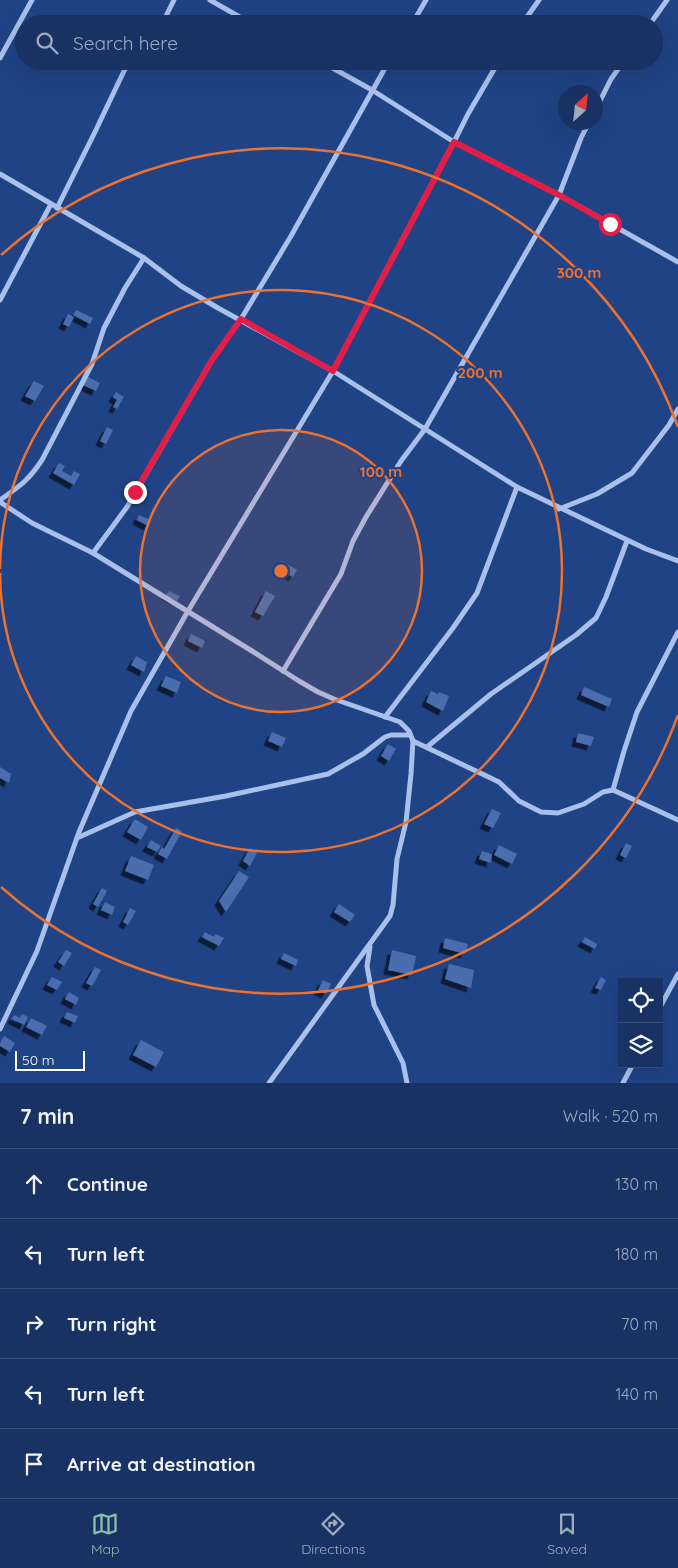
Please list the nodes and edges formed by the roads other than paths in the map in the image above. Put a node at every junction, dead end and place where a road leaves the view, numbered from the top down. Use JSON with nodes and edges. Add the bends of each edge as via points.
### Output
{"nodes":[{"id":1,"x":32,"y":0,"type":"edge"},
{"id":2,"x":174,"y":0,"type":"edge"},
{"id":3,"x":210,"y":0,"type":"edge"},
{"id":4,"x":426,"y":0,"type":"edge"},
{"id":5,"x":539,"y":0,"type":"edge"},
{"id":6,"x":667,"y":0,"type":"edge"},
{"id":7,"x":24,"y":15,"type":"edge"},
{"id":8,"x":166,"y":15,"type":"edge"},
{"id":9,"x":236,"y":15,"type":"edge"},
{"id":10,"x":417,"y":15,"type":"edge"},
{"id":11,"x":528,"y":15,"type":"edge"},
{"id":12,"x":656,"y":15,"type":"edge"},
{"id":13,"x":15,"y":31,"type":"edge"},
{"id":14,"x":0,"y":58,"type":"edge"},
{"id":15,"x":125,"y":70,"type":"edge"},
{"id":16,"x":336,"y":70,"type":"edge"},
{"id":17,"x":384,"y":70,"type":"edge"},
{"id":18,"x":494,"y":70,"type":"edge"},
{"id":19,"x":618,"y":70,"type":"edge"},
{"id":20,"x":372,"y":90,"type":"junction"},
{"id":21,"x":603,"y":95,"type":"edge"},
{"id":22,"x":585,"y":130,"type":"edge"},
{"id":23,"x":454,"y":142,"type":"junction"},
{"id":24,"x":0,"y":174,"type":"edge"},
{"id":25,"x":559,"y":195,"type":"junction"},
{"id":26,"x":51,"y":204,"type":"junction"},
{"id":27,"x":57,"y":208,"type":"junction"},
{"id":28,"x":144,"y":258,"type":"junction"},
{"id":29,"x":678,"y":262,"type":"edge"},
{"id":30,"x":0,"y":300,"type":"edge"},
{"id":31,"x":241,"y":319,"type":"junction"},
{"id":32,"x":333,"y":371,"type":"junction"},
{"id":33,"x":678,"y":409,"type":"edge"},
{"id":34,"x":425,"y":429,"type":"junction"},
{"id":35,"x":517,"y":487,"type":"junction"},
{"id":36,"x":0,"y":501,"type":"edge"},
{"id":37,"x":559,"y":508,"type":"junction"},
{"id":38,"x":627,"y":541,"type":"junction"},
{"id":39,"x":93,"y":553,"type":"junction"},
{"id":40,"x":678,"y":561,"type":"edge"},
{"id":41,"x":188,"y":611,"type":"junction"},
{"id":42,"x":678,"y":632,"type":"edge"},
{"id":43,"x":283,"y":671,"type":"junction"},
{"id":44,"x":385,"y":717,"type":"junction"},
{"id":45,"x":410,"y":735,"type":"junction"},
{"id":46,"x":413,"y":741,"type":"junction"},
{"id":47,"x":427,"y":747,"type":"junction"},
{"id":48,"x":613,"y":790,"type":"junction"},
{"id":49,"x":678,"y":820,"type":"edge"},
{"id":50,"x":77,"y":838,"type":"junction"},
{"id":51,"x":375,"y":936,"type":"junction"},
{"id":52,"x":678,"y":974,"type":"edge"},
{"id":53,"x":663,"y":1002,"type":"edge"},
{"id":54,"x":0,"y":1029,"type":"edge"},
{"id":55,"x":631,"y":1068,"type":"edge"},
{"id":56,"x":269,"y":1083,"type":"edge"},
{"id":57,"x":407,"y":1083,"type":"edge"},
{"id":58,"x":624,"y":1083,"type":"edge"}],
"edges":[{"from":1,"to":7,"type":"street"},
{"from":2,"to":8,"type":"street"},
{"from":3,"to":9,"type":"street"},
{"from":4,"to":10,"type":"street"},
{"from":5,"to":11,"type":"street"},
{"from":6,"to":12,"type":"street"},
{"from":13,"to":14,"type":"street"},
{"from":15,"to":27,"type":"street"},
{"from":16,"to":20,"type":"street"},
{"from":17,"to":20,"type":"street"},
{"from":18,"to":23,"type":"street"},
{"from":19,"to":21,"type":"street"},
{"from":20,"to":23,"type":"street"},
{"from":20,"to":31,"type":"street"},
{"from":22,"to":25,"type":"street"},
{"from":23,"to":25,"type":"street"},
{"from":23,"to":32,"type":"street"},
{"from":24,"to":26,"type":"street"},
{"from":25,"to":29,"type":"street"},
{"from":25,"to":34,"type":"street"},
{"from":26,"to":27,"type":"street"},
{"from":26,"to":30,"type":"street"},
{"from":27,"to":28,"type":"street"},
{"from":28,"to":31,"type":"street","via":[[180,286]]},
{"from":28,"to":36,"type":"street","via":[[125,288],[92,364],[42,460],[23,484]]},
{"from":31,"to":32,"type":"street"},
{"from":31,"to":39,"type":"street","via":[[212,360],[127,507]]},
{"from":32,"to":34,"type":"street"},
{"from":32,"to":41,"type":"street"},
{"from":33,"to":37,"type":"street","via":[[669,426],[632,473],[597,494]]},
{"from":34,"to":35,"type":"street"},
{"from":34,"to":43,"type":"street","via":[[366,517],[353,541],[342,574]]},
{"from":35,"to":37,"type":"street"},
{"from":35,"to":44,"type":"street","via":[[476,593]]},
{"from":36,"to":39,"type":"street","via":[[32,523]]},
{"from":37,"to":38,"type":"street"},
{"from":38,"to":40,"type":"street"},
{"from":38,"to":47,"type":"street","via":[[596,618],[492,694]]},
{"from":39,"to":41,"type":"street"},
{"from":41,"to":43,"type":"street"},
{"from":41,"to":50,"type":"street","via":[[131,711]]},
{"from":42,"to":48,"type":"street","via":[[638,712]]},
{"from":43,"to":44,"type":"street","via":[[318,692]]},
{"from":44,"to":45,"type":"street","via":[[400,722]]},
{"from":45,"to":46,"type":"street"},
{"from":45,"to":50,"type":"street","via":[[384,737],[363,754],[322,776],[135,812]]},
{"from":46,"to":47,"type":"street"},
{"from":46,"to":51,"type":"street","via":[[406,822],[397,859],[393,906],[390,916]]},
{"from":47,"to":48,"type":"street","via":[[500,782],[519,801],[541,812],[558,813]]},
{"from":48,"to":49,"type":"street"},
{"from":50,"to":54,"type":"street","via":[[37,951]]},
{"from":51,"to":56,"type":"street"},
{"from":51,"to":57,"type":"street","via":[[368,950],[367,966],[372,997],[403,1063]]},
{"from":52,"to":53,"type":"street"},
{"from":55,"to":58,"type":"street"}]}
